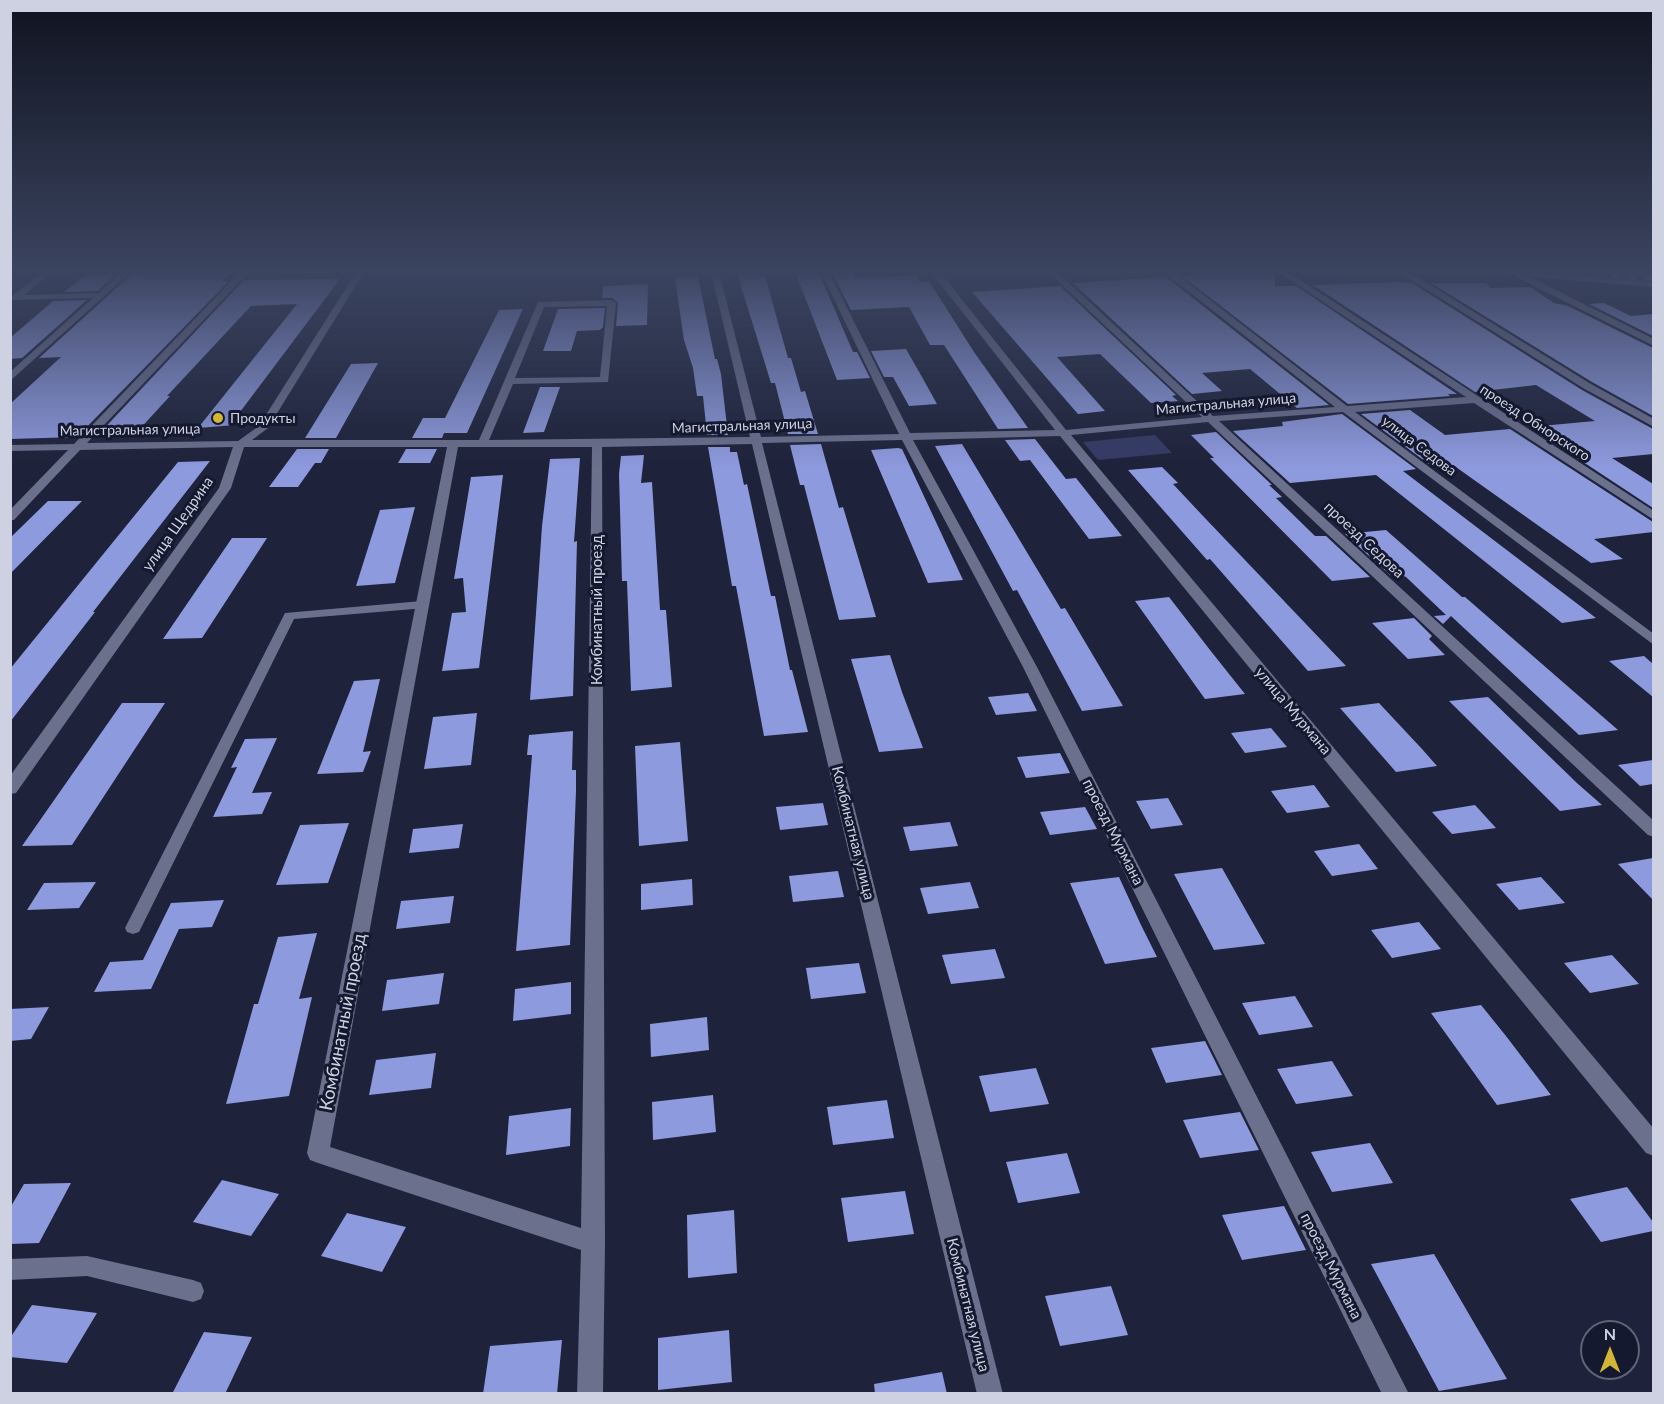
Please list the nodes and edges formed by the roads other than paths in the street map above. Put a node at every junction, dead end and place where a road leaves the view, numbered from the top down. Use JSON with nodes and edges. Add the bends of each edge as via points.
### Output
{"nodes":[{"id":1,"x":54,"y":338,"type":"edge"},
{"id":2,"x":183,"y":338,"type":"edge"},
{"id":3,"x":319,"y":338,"type":"edge"},
{"id":4,"x":527,"y":338,"type":"edge"},
{"id":5,"x":609,"y":338,"type":"edge"},
{"id":6,"x":732,"y":338,"type":"edge"},
{"id":7,"x":858,"y":338,"type":"edge"},
{"id":8,"x":987,"y":338,"type":"edge"},
{"id":9,"x":1122,"y":338,"type":"edge"},
{"id":10,"x":1253,"y":338,"type":"edge"},
{"id":11,"x":1379,"y":338,"type":"edge"},
{"id":12,"x":1509,"y":338,"type":"edge"},
{"id":13,"x":10,"y":378,"type":"edge"},
{"id":14,"x":509,"y":381,"type":"junction"},
{"id":15,"x":1472,"y":400,"type":"junction"},
{"id":16,"x":1346,"y":410,"type":"junction"},
{"id":17,"x":1209,"y":419,"type":"junction"},
{"id":18,"x":1653,"y":424,"type":"edge"},
{"id":19,"x":1063,"y":433,"type":"junction"},
{"id":20,"x":906,"y":435,"type":"junction"},
{"id":21,"x":758,"y":442,"type":"junction"},
{"id":22,"x":240,"y":444,"type":"junction"},
{"id":23,"x":597,"y":444,"type":"junction"},
{"id":24,"x":81,"y":445,"type":"junction"},
{"id":25,"x":453,"y":445,"type":"junction"},
{"id":26,"x":482,"y":445,"type":"junction"},
{"id":27,"x":10,"y":448,"type":"edge"},
{"id":28,"x":10,"y":517,"type":"edge"},
{"id":29,"x":1653,"y":517,"type":"edge"},
{"id":30,"x":422,"y":605,"type":"junction"},
{"id":31,"x":1653,"y":641,"type":"edge"},
{"id":32,"x":10,"y":789,"type":"edge"},
{"id":33,"x":1653,"y":831,"type":"edge"},
{"id":34,"x":133,"y":928,"type":"dead end"},
{"id":35,"x":1653,"y":1146,"type":"edge"},
{"id":36,"x":593,"y":1243,"type":"junction"},
{"id":37,"x":10,"y":1270,"type":"edge"},
{"id":38,"x":193,"y":1291,"type":"dead end"},
{"id":39,"x":590,"y":1394,"type":"edge"},
{"id":40,"x":990,"y":1394,"type":"edge"},
{"id":41,"x":1395,"y":1394,"type":"edge"}],
"edges":[{"from":1,"to":13,"type":"street"},
{"from":2,"to":24,"type":"street"},
{"from":3,"to":22,"type":"street","via":[[263,428]]},
{"from":4,"to":14,"type":"street"},
{"from":5,"to":14,"type":"street","via":[[605,380]]},
{"from":6,"to":21,"type":"street","name":"Комбинатная улица"},
{"from":7,"to":20,"type":"street","name":"проезд Мурмана"},
{"from":8,"to":19,"type":"street","name":"улица Мурмана"},
{"from":9,"to":17,"type":"street","name":"проезд Седова"},
{"from":10,"to":16,"type":"street","name":"улица Седова"},
{"from":11,"to":15,"type":"street","name":"проезд Обнорского"},
{"from":12,"to":18,"type":"street"},
{"from":14,"to":26,"type":"street"},
{"from":15,"to":16,"type":"street","name":"Магистральная улица"},
{"from":15,"to":29,"type":"street","name":"проезд Обнорского"},
{"from":16,"to":17,"type":"street","name":"Магистральная улица"},
{"from":16,"to":31,"type":"street","name":"улица Седова"},
{"from":17,"to":19,"type":"street","name":"Магистральная улица"},
{"from":17,"to":33,"type":"street","name":"проезд Седова"},
{"from":19,"to":20,"type":"street","name":"Магистральная улица"},
{"from":19,"to":35,"type":"street","name":"улица Мурмана"},
{"from":20,"to":21,"type":"street","name":"Магистральная улица"},
{"from":20,"to":41,"type":"street","name":"проезд Мурмана","via":[[1030,667]]},
{"from":21,"to":23,"type":"street","name":"Магистральная улица"},
{"from":21,"to":40,"type":"street","name":"Комбинатная улица"},
{"from":22,"to":24,"type":"street","name":"Магистральная улица"},
{"from":22,"to":25,"type":"street","name":"Магистральная улица"},
{"from":22,"to":32,"type":"street","name":"улица Щедрина","via":[[225,488]]},
{"from":23,"to":26,"type":"street","name":"Магистральная улица"},
{"from":23,"to":36,"type":"street","name":"Комбинатный проезд"},
{"from":24,"to":27,"type":"street","name":"Магистральная улица"},
{"from":24,"to":28,"type":"street"},
{"from":25,"to":26,"type":"street","name":"Магистральная улица"},
{"from":25,"to":30,"type":"street","name":"Комбинатный проезд"},
{"from":30,"to":34,"type":"lane","via":[[289,616]]},
{"from":30,"to":36,"type":"street","name":"Комбинатный проезд","via":[[318,1153]]},
{"from":36,"to":39,"type":"street","name":"Комбинатный проезд"},
{"from":37,"to":38,"type":"lane","via":[[87,1266]]}]}
